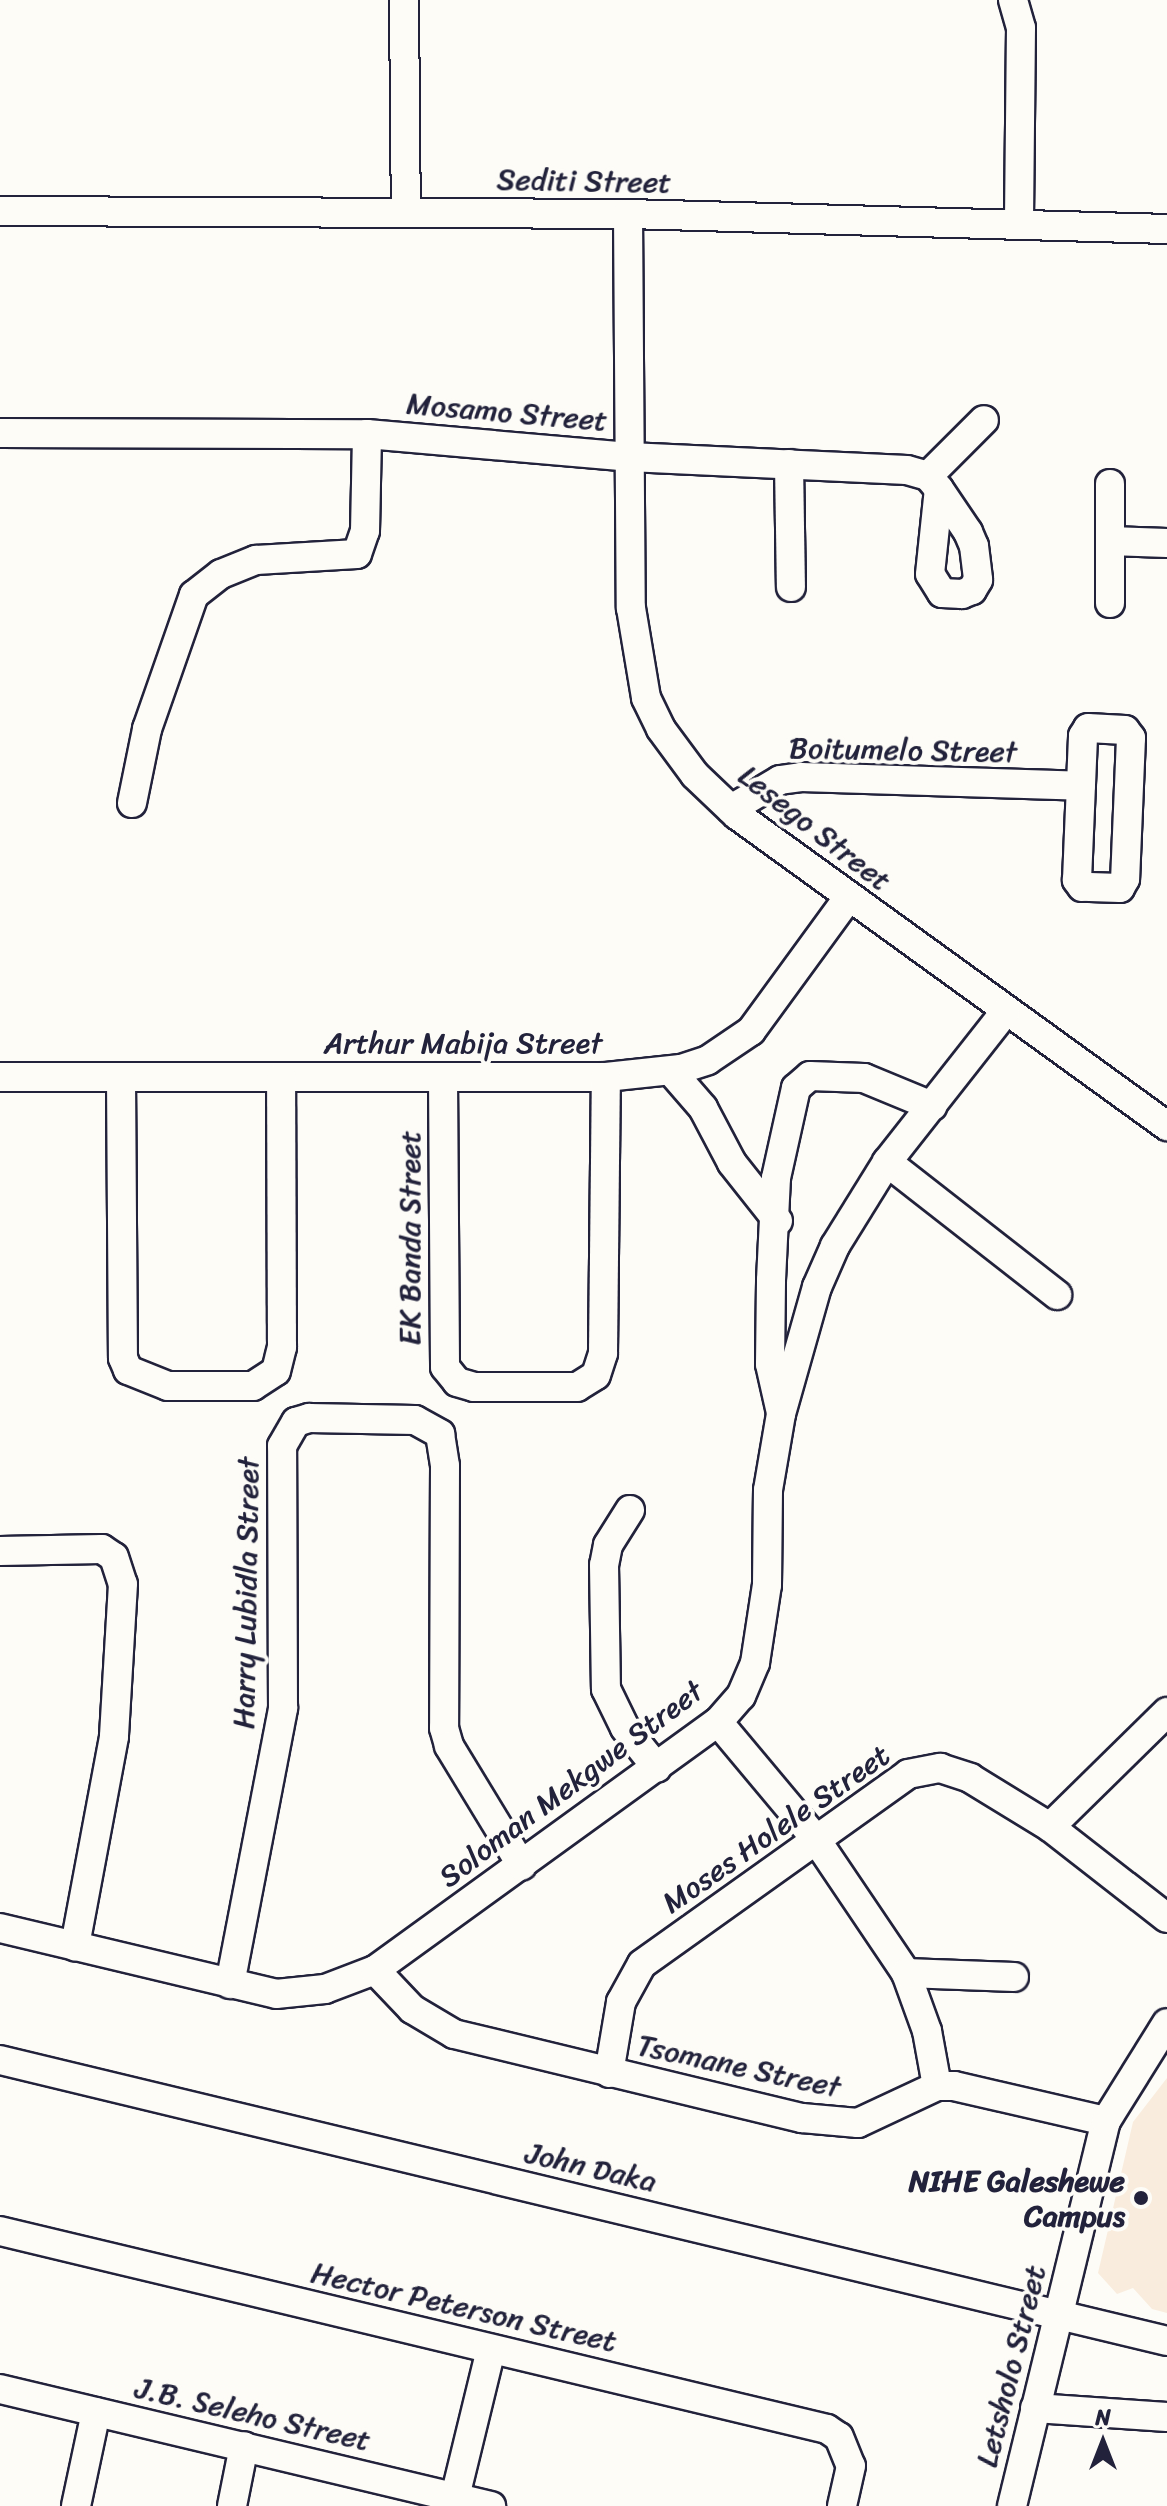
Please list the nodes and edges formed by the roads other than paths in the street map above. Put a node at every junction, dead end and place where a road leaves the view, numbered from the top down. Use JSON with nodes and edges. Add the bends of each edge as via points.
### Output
{"nodes":[{"id":1,"x":404,"y":0,"type":"edge"},
{"id":2,"x":1013,"y":0,"type":"edge"},
{"id":3,"x":0,"y":211,"type":"edge"},
{"id":4,"x":406,"y":213,"type":"junction"},
{"id":5,"x":628,"y":214,"type":"junction"},
{"id":6,"x":1019,"y":223,"type":"junction"},
{"id":7,"x":1167,"y":229,"type":"edge"},
{"id":8,"x":984,"y":420,"type":"dead end"},
{"id":9,"x":0,"y":433,"type":"edge"},
{"id":10,"x":367,"y":434,"type":"junction"},
{"id":11,"x":629,"y":457,"type":"junction"},
{"id":12,"x":789,"y":464,"type":"junction"},
{"id":13,"x":1110,"y":484,"type":"dead end"},
{"id":14,"x":1110,"y":541,"type":"junction"},
{"id":15,"x":1167,"y":543,"type":"edge"},
{"id":16,"x":791,"y":587,"type":"dead end"},
{"id":17,"x":1110,"y":603,"type":"dead end"},
{"id":18,"x":1081,"y":786,"type":"junction"},
{"id":19,"x":132,"y":803,"type":"dead end"},
{"id":20,"x":731,"y":809,"type":"junction"},
{"id":21,"x":848,"y":898,"type":"junction"},
{"id":22,"x":1005,"y":1012,"type":"junction"},
{"id":23,"x":671,"y":1071,"type":"junction"},
{"id":24,"x":0,"y":1077,"type":"edge"},
{"id":25,"x":281,"y":1077,"type":"junction"},
{"id":26,"x":606,"y":1077,"type":"junction"},
{"id":27,"x":121,"y":1078,"type":"junction"},
{"id":28,"x":443,"y":1078,"type":"junction"},
{"id":29,"x":932,"y":1106,"type":"junction"},
{"id":30,"x":1167,"y":1126,"type":"edge"},
{"id":31,"x":887,"y":1162,"type":"junction"},
{"id":32,"x":778,"y":1221,"type":"junction"},
{"id":33,"x":1057,"y":1295,"type":"dead end"},
{"id":34,"x":781,"y":1414,"type":"junction"},
{"id":35,"x":630,"y":1510,"type":"dead end"},
{"id":36,"x":0,"y":1551,"type":"edge"},
{"id":37,"x":1167,"y":1712,"type":"edge"},
{"id":38,"x":718,"y":1722,"type":"junction"},
{"id":39,"x":657,"y":1768,"type":"junction"},
{"id":40,"x":1050,"y":1827,"type":"junction"},
{"id":41,"x":815,"y":1838,"type":"junction"},
{"id":42,"x":522,"y":1866,"type":"junction"},
{"id":43,"x":1167,"y":1918,"type":"edge"},
{"id":44,"x":0,"y":1928,"type":"edge"},
{"id":45,"x":75,"y":1946,"type":"junction"},
{"id":46,"x":375,"y":1970,"type":"junction"},
{"id":47,"x":906,"y":1973,"type":"junction"},
{"id":48,"x":1014,"y":1977,"type":"dead end"},
{"id":49,"x":230,"y":1984,"type":"junction"},
{"id":50,"x":1167,"y":2023,"type":"edge"},
{"id":51,"x":0,"y":2060,"type":"edge"},
{"id":52,"x":609,"y":2073,"type":"junction"},
{"id":53,"x":937,"y":2086,"type":"junction"},
{"id":54,"x":1106,"y":2121,"type":"junction"},
{"id":55,"x":0,"y":2231,"type":"edge"},
{"id":56,"x":1058,"y":2314,"type":"junction"},
{"id":57,"x":1167,"y":2341,"type":"edge"},
{"id":58,"x":491,"y":2349,"type":"junction"},
{"id":59,"x":0,"y":2389,"type":"edge"},
{"id":60,"x":1035,"y":2408,"type":"junction"},
{"id":61,"x":96,"y":2412,"type":"junction"},
{"id":62,"x":1167,"y":2417,"type":"edge"},
{"id":63,"x":244,"y":2446,"type":"junction"},
{"id":64,"x":455,"y":2497,"type":"junction"},
{"id":65,"x":76,"y":2506,"type":"edge"},
{"id":66,"x":232,"y":2506,"type":"edge"},
{"id":67,"x":491,"y":2506,"type":"edge"},
{"id":68,"x":842,"y":2506,"type":"edge"},
{"id":69,"x":1012,"y":2506,"type":"edge"}],
"edges":[{"from":1,"to":4,"type":"street"},
{"from":2,"to":6,"type":"street","via":[[1021,28]]},
{"from":3,"to":4,"type":"street","name":"Sediti Street"},
{"from":4,"to":5,"type":"street","name":"Sediti Street"},
{"from":5,"to":6,"type":"street","name":"Sediti Street"},
{"from":5,"to":11,"type":"street","name":"Lesego Street"},
{"from":6,"to":7,"type":"street","name":"Sediti Street"},
{"from":8,"to":12,"type":"street","name":"Mosamo Street","via":[[934,483],[907,470]]},
{"from":9,"to":10,"type":"street","name":"Mosamo Street"},
{"from":10,"to":11,"type":"street","name":"Mosamo Street"},
{"from":10,"to":19,"type":"street","via":[[365,531],[357,554],[256,560],[221,574],[194,595],[147,729]]},
{"from":11,"to":12,"type":"street","name":"Mosamo Street"},
{"from":11,"to":20,"type":"street","name":"Lesego Street","via":[[631,608],[646,698],[682,760]]},
{"from":12,"to":16,"type":"street"},
{"from":13,"to":14,"type":"street"},
{"from":14,"to":15,"type":"street"},
{"from":14,"to":17,"type":"street"},
{"from":18,"to":18,"type":"street","via":[[1085,731],[1125,730],[1131,738],[1125,879],[1120,888],[1078,884]]},
{"from":18,"to":20,"type":"street","name":"Boitumelo Street","via":[[801,777],[780,780]]},
{"from":20,"to":21,"type":"street","name":"Lesego Street"},
{"from":21,"to":22,"type":"street","name":"Lesego Street"},
{"from":21,"to":23,"type":"street","name":"Arthur Mabija Street","via":[[751,1031],[708,1060]]},
{"from":22,"to":29,"type":"street","name":"Soloman Mekgwe Street"},
{"from":22,"to":30,"type":"street","name":"Lesego Street"},
{"from":23,"to":26,"type":"street","name":"Arthur Mabija Street"},
{"from":23,"to":32,"type":"street","via":[[703,1108],[732,1163]]},
{"from":24,"to":27,"type":"street","name":"Arthur Mabija Street"},
{"from":25,"to":27,"type":"street","name":"Arthur Mabija Street"},
{"from":25,"to":27,"type":"street","via":[[282,1347],[276,1371],[253,1386],[168,1386],[128,1370],[123,1358]]},
{"from":25,"to":28,"type":"street","name":"Arthur Mabija Street"},
{"from":26,"to":28,"type":"street","name":"Arthur Mabija Street"},
{"from":26,"to":28,"type":"street","name":"EK Banda Street","via":[[603,1353],[596,1375],[577,1387],[474,1387],[457,1382],[445,1367]]},
{"from":29,"to":31,"type":"street","name":"Soloman Mekgwe Street"},
{"from":29,"to":32,"type":"street","via":[[875,1080],[803,1080],[776,1178]]},
{"from":31,"to":33,"type":"street"},
{"from":31,"to":34,"type":"street","name":"Soloman Mekgwe Street","via":[[854,1211],[817,1287]]},
{"from":32,"to":34,"type":"street","via":[[770,1364]]},
{"from":34,"to":38,"type":"street","name":"Soloman Mekgwe Street","via":[[768,1490],[767,1585],[755,1663],[741,1696]]},
{"from":35,"to":39,"type":"street","via":[[608,1545],[604,1565],[606,1689],[625,1728]]},
{"from":36,"to":45,"type":"street","via":[[102,1549],[114,1557],[123,1584],[114,1737]]},
{"from":37,"to":40,"type":"street"},
{"from":38,"to":39,"type":"street","name":"Soloman Mekgwe Street"},
{"from":38,"to":41,"type":"street"},
{"from":39,"to":42,"type":"street","name":"Soloman Mekgwe Street"},
{"from":40,"to":41,"type":"street","name":"Moses Holele Street","via":[[970,1778],[940,1768],[908,1774]]},
{"from":40,"to":43,"type":"street","name":"Moses Holele Street"},
{"from":41,"to":47,"type":"street"},
{"from":41,"to":52,"type":"street","name":"Moses Holele Street","via":[[633,1975],[621,2002]]},
{"from":42,"to":46,"type":"street","name":"Soloman Mekgwe Street"},
{"from":42,"to":49,"type":"street","name":"Harry Lubidla Street","via":[[449,1746],[444,1728],[445,1466],[440,1434],[415,1420],[296,1422],[282,1446],[283,1708]]},
{"from":44,"to":45,"type":"street","name":"Soloman Mekgwe Street"},
{"from":45,"to":49,"type":"street","name":"Soloman Mekgwe Street"},
{"from":46,"to":49,"type":"street","name":"Soloman Mekgwe Street","via":[[301,1996]]},
{"from":46,"to":52,"type":"street","name":"Tsomane Street","via":[[412,2009],[454,2034]]},
{"from":47,"to":48,"type":"street"},
{"from":47,"to":53,"type":"street","via":[[927,2031]]},
{"from":50,"to":54,"type":"street","name":"Letsholo Street"},
{"from":51,"to":56,"type":"street","name":"John Daka"},
{"from":52,"to":53,"type":"street","name":"Tsomane Street","via":[[838,2124],[875,2117]]},
{"from":53,"to":54,"type":"street","via":[[979,2090]]},
{"from":54,"to":56,"type":"street","name":"Letsholo Street"},
{"from":55,"to":58,"type":"street","name":"Hector Peterson Street"},
{"from":56,"to":57,"type":"street","name":"John Daka"},
{"from":56,"to":60,"type":"street","name":"Letsholo Street"},
{"from":58,"to":64,"type":"street"},
{"from":58,"to":68,"type":"street","name":"Hector Peterson Street","via":[[827,2429],[839,2437],[851,2466]]},
{"from":59,"to":61,"type":"street","name":"J.B. Seleho Street"},
{"from":60,"to":62,"type":"street"},
{"from":60,"to":69,"type":"street","name":"Letsholo Street"},
{"from":61,"to":63,"type":"street","name":"J.B. Seleho Street"},
{"from":61,"to":65,"type":"street"},
{"from":63,"to":64,"type":"street","name":"J.B. Seleho Street"},
{"from":63,"to":66,"type":"street"},
{"from":64,"to":67,"type":"street","name":"J.B. Seleho Street"}]}
